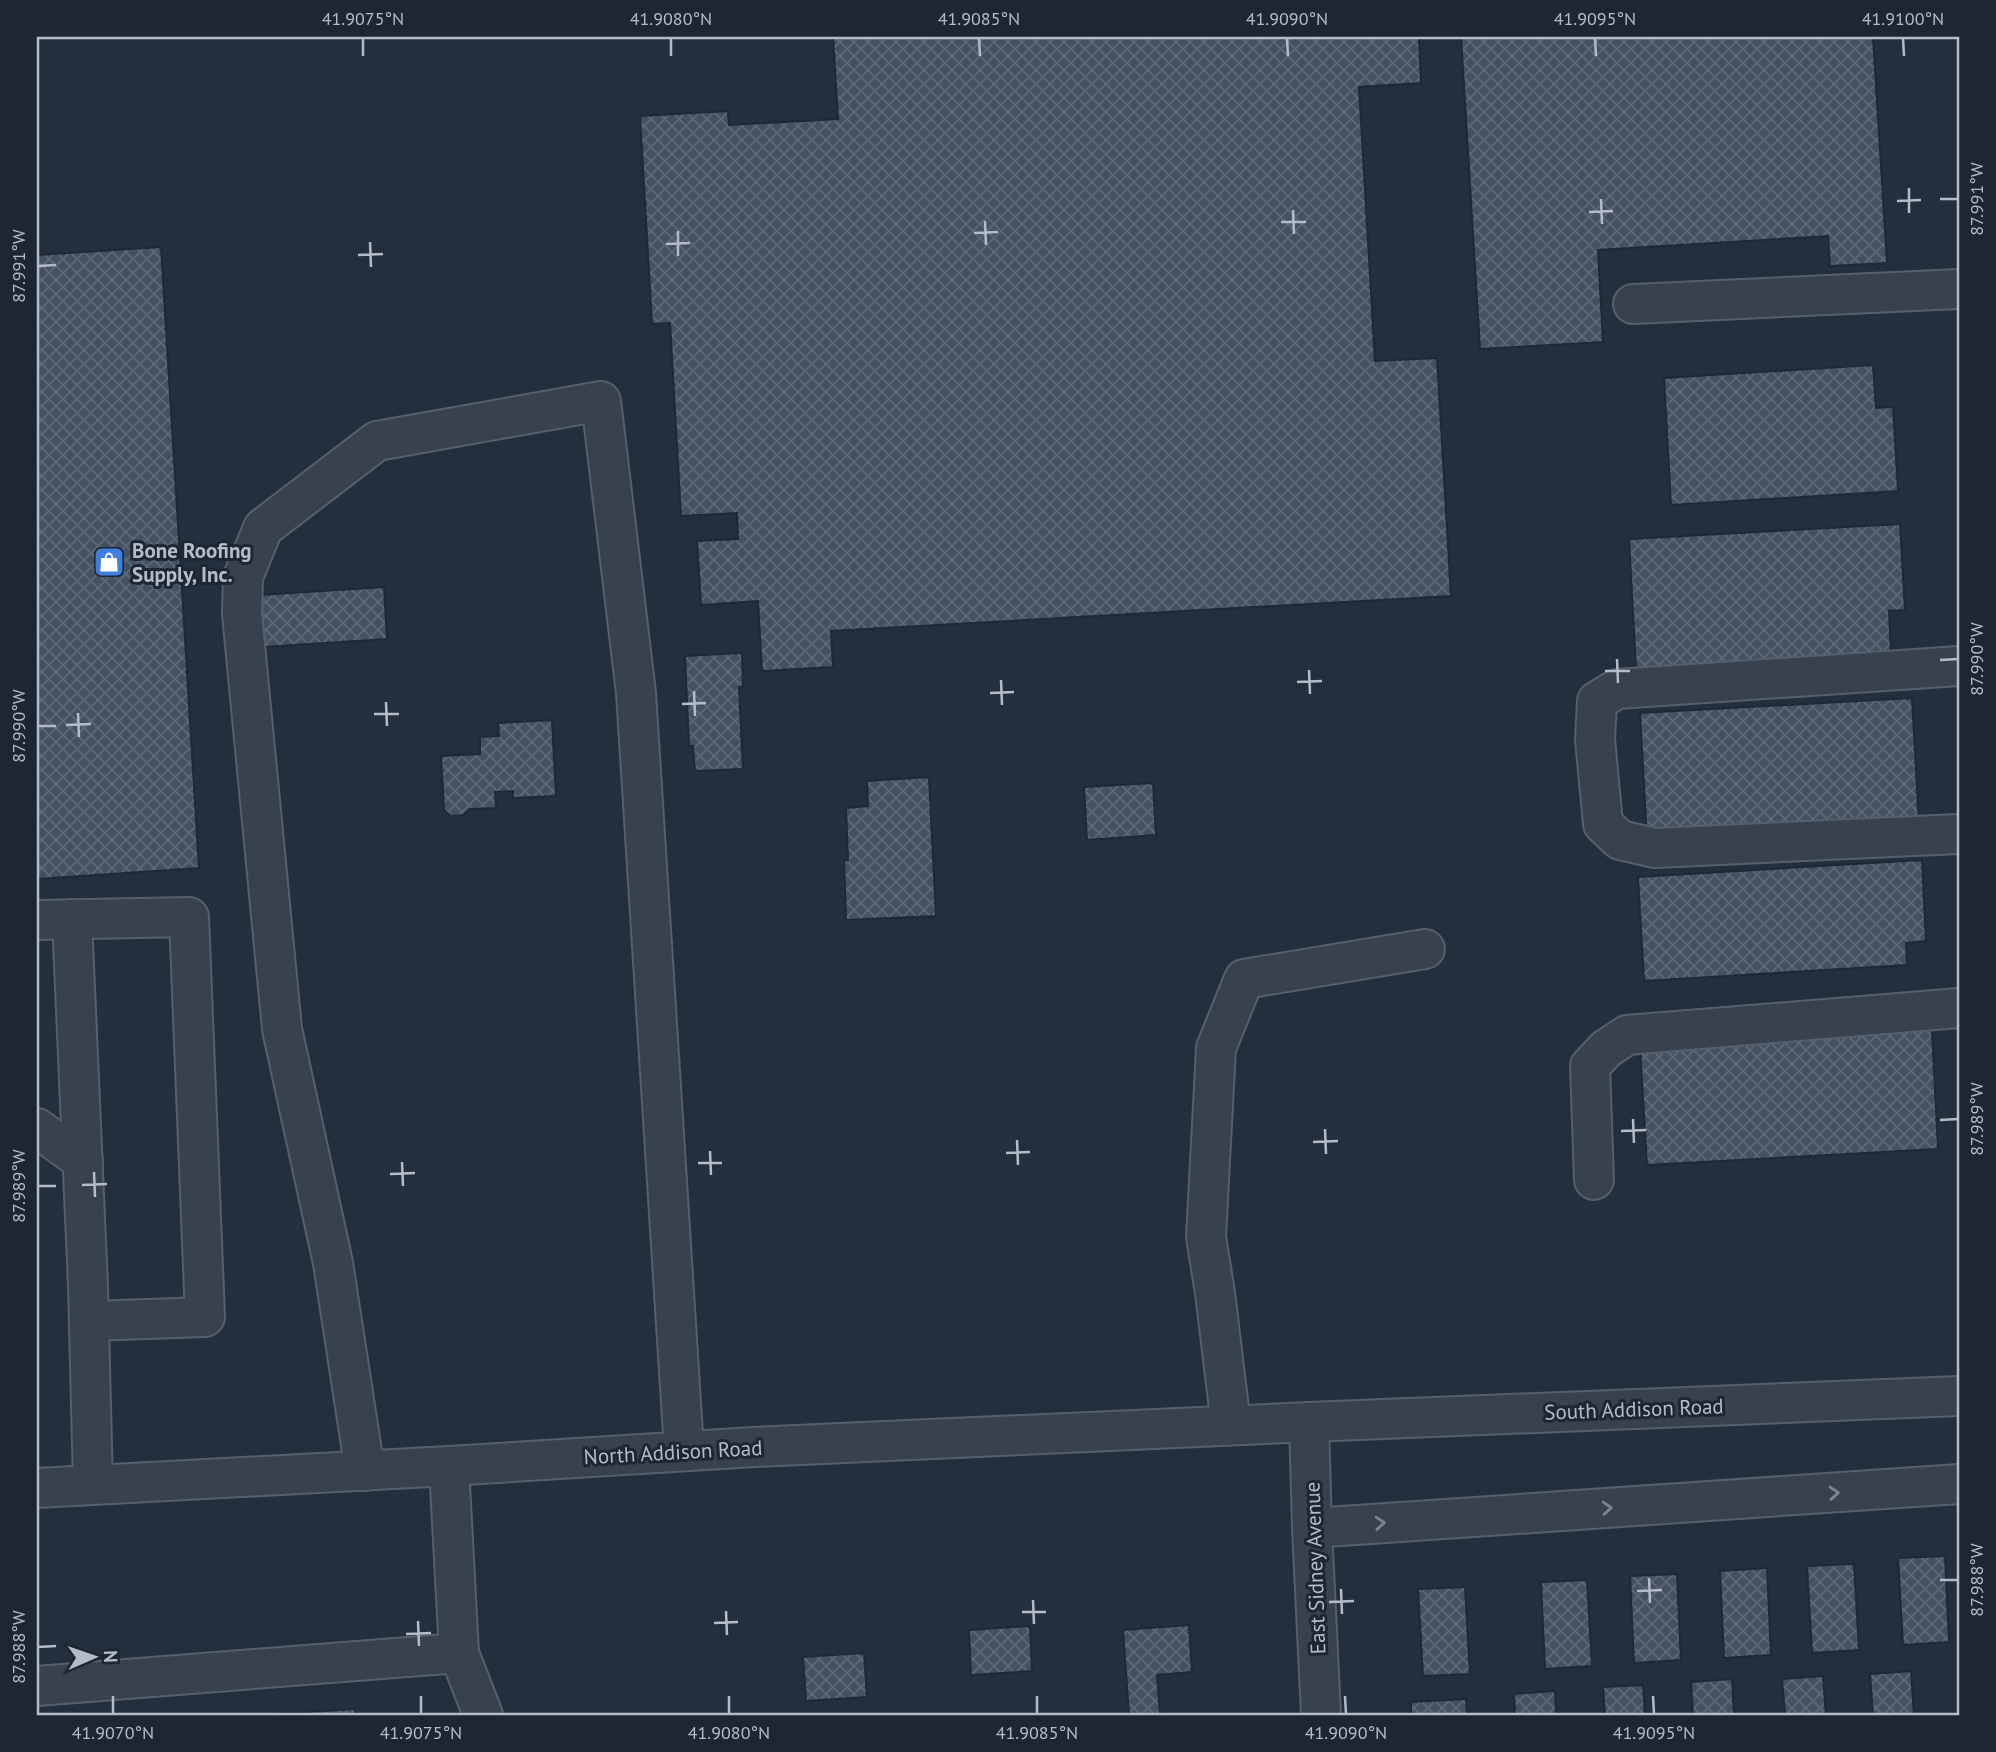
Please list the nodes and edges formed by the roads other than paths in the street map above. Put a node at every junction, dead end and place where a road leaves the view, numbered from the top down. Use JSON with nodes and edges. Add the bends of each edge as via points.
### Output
{"nodes":[{"id":1,"x":1959,"y":289,"type":"edge"},
{"id":2,"x":1633,"y":304,"type":"dead end"},
{"id":3,"x":1959,"y":666,"type":"edge"},
{"id":4,"x":1959,"y":834,"type":"edge"},
{"id":5,"x":54,"y":919,"type":"edge"},
{"id":6,"x":1426,"y":949,"type":"dead end"},
{"id":7,"x":1959,"y":1008,"type":"edge"},
{"id":8,"x":37,"y":1128,"type":"edge"},
{"id":9,"x":83,"y":1161,"type":"junction"},
{"id":10,"x":1594,"y":1180,"type":"dead end"},
{"id":11,"x":90,"y":1321,"type":"junction"},
{"id":12,"x":1959,"y":1396,"type":"edge"},
{"id":13,"x":1310,"y":1422,"type":"junction"},
{"id":14,"x":1231,"y":1425,"type":"junction"},
{"id":15,"x":684,"y":1450,"type":"junction"},
{"id":16,"x":449,"y":1466,"type":"junction"},
{"id":17,"x":365,"y":1471,"type":"junction"},
{"id":18,"x":1959,"y":1484,"type":"edge"},
{"id":19,"x":93,"y":1485,"type":"junction"},
{"id":20,"x":37,"y":1488,"type":"edge"},
{"id":21,"x":1312,"y":1528,"type":"junction"},
{"id":22,"x":459,"y":1653,"type":"junction"},
{"id":23,"x":37,"y":1686,"type":"edge"},
{"id":24,"x":483,"y":1715,"type":"edge"},
{"id":25,"x":1321,"y":1715,"type":"edge"}],
"edges":[{"from":1,"to":2,"type":"street"},
{"from":3,"to":4,"type":"street","via":[[1617,689],[1597,701],[1595,739],[1603,824],[1620,840],[1656,848]]},
{"from":5,"to":9,"type":"street"},
{"from":5,"to":11,"type":"street","via":[[189,917],[205,1317]]},
{"from":6,"to":14,"type":"street","via":[[1244,979],[1216,1048],[1206,1237]]},
{"from":7,"to":10,"type":"street","via":[[1627,1035],[1590,1066]]},
{"from":8,"to":9,"type":"street"},
{"from":9,"to":11,"type":"street"},
{"from":11,"to":19,"type":"street"},
{"from":12,"to":13,"type":"street","name":"South Addison Road"},
{"from":13,"to":14,"type":"street","name":"North Addison Road"},
{"from":13,"to":21,"type":"street","name":"East Sidney Avenue"},
{"from":14,"to":15,"type":"street","name":"North Addison Road"},
{"from":15,"to":16,"type":"street","name":"North Addison Road"},
{"from":15,"to":17,"type":"street","via":[[636,693],[601,401],[377,441],[263,528],[243,577],[242,614],[282,1029],[333,1263]]},
{"from":16,"to":17,"type":"street","name":"North Addison Road"},
{"from":16,"to":22,"type":"street"},
{"from":17,"to":19,"type":"street","name":"North Addison Road"},
{"from":21,"to":18,"type":"street","one_way":true},
{"from":19,"to":20,"type":"street","name":"North Addison Road"},
{"from":21,"to":25,"type":"street","name":"East Sidney Avenue"},
{"from":22,"to":23,"type":"street"},
{"from":22,"to":24,"type":"street"}]}
